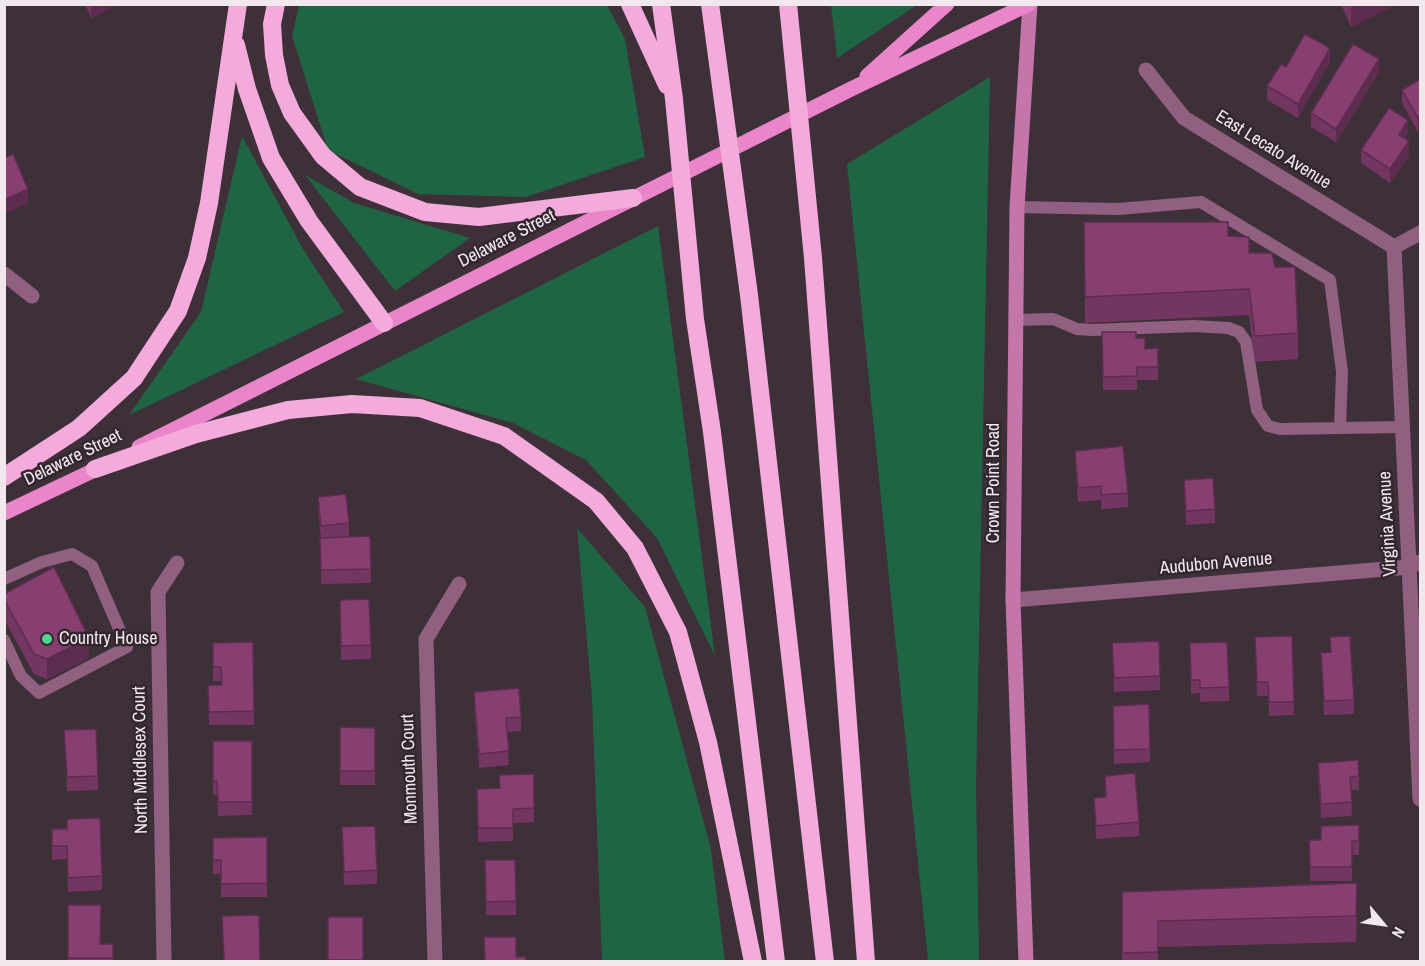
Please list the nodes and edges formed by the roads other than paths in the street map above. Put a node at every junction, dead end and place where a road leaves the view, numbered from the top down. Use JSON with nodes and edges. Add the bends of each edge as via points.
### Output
{"nodes":[{"id":1,"x":238,"y":4,"type":"edge"},
{"id":2,"x":276,"y":4,"type":"edge"},
{"id":3,"x":630,"y":4,"type":"edge"},
{"id":4,"x":661,"y":4,"type":"edge"},
{"id":5,"x":710,"y":4,"type":"edge"},
{"id":6,"x":788,"y":4,"type":"edge"},
{"id":7,"x":947,"y":4,"type":"edge"},
{"id":8,"x":1029,"y":5,"type":"edge"},
{"id":9,"x":234,"y":34,"type":"junction"},
{"id":10,"x":1146,"y":70,"type":"dead end"},
{"id":11,"x":851,"y":89,"type":"junction"},
{"id":12,"x":674,"y":99,"type":"junction"},
{"id":13,"x":633,"y":198,"type":"junction"},
{"id":14,"x":1017,"y":207,"type":"junction"},
{"id":15,"x":1420,"y":233,"type":"edge"},
{"id":16,"x":1394,"y":247,"type":"junction"},
{"id":17,"x":4,"y":274,"type":"edge"},
{"id":18,"x":32,"y":296,"type":"dead end"},
{"id":19,"x":1016,"y":320,"type":"junction"},
{"id":20,"x":384,"y":323,"type":"junction"},
{"id":21,"x":1403,"y":427,"type":"junction"},
{"id":22,"x":1340,"y":428,"type":"junction"},
{"id":23,"x":95,"y":469,"type":"junction"},
{"id":24,"x":4,"y":477,"type":"edge"},
{"id":25,"x":4,"y":513,"type":"edge"},
{"id":26,"x":177,"y":563,"type":"dead end"},
{"id":27,"x":1415,"y":565,"type":"edge"},
{"id":28,"x":4,"y":579,"type":"edge"},
{"id":29,"x":459,"y":584,"type":"dead end"},
{"id":30,"x":1013,"y":600,"type":"junction"},
{"id":31,"x":6,"y":647,"type":"edge"},
{"id":32,"x":1420,"y":799,"type":"edge"},
{"id":33,"x":164,"y":962,"type":"edge"},
{"id":34,"x":435,"y":962,"type":"edge"},
{"id":35,"x":753,"y":962,"type":"edge"},
{"id":36,"x":776,"y":962,"type":"edge"},
{"id":37,"x":825,"y":962,"type":"edge"},
{"id":38,"x":866,"y":962,"type":"edge"},
{"id":39,"x":1026,"y":962,"type":"edge"}],
"edges":[{"from":1,"to":9,"type":"highway"},
{"from":2,"to":13,"type":"highway","via":[[273,55],[292,113],[323,156],[360,187],[425,212],[479,217]]},
{"from":3,"to":12,"type":"highway"},
{"from":4,"to":12,"type":"highway"},
{"from":5,"to":37,"type":"highway","via":[[748,295]]},
{"from":6,"to":38,"type":"highway","via":[[813,258]]},
{"from":7,"to":11,"type":"main road"},
{"from":8,"to":11,"type":"main road","name":"Delaware Street"},
{"from":8,"to":14,"type":"main road","name":"Crown Point Road"},
{"from":9,"to":20,"type":"highway","via":[[247,89],[271,158],[309,221]]},
{"from":9,"to":24,"type":"highway","via":[[209,204],[197,258],[178,311],[134,378],[79,428]]},
{"from":10,"to":16,"type":"street","name":"East Lecato Avenue","via":[[1184,118]]},
{"from":11,"to":13,"type":"main road","name":"Delaware Street"},
{"from":12,"to":36,"type":"highway","via":[[695,319]]},
{"from":13,"to":20,"type":"main road","name":"Delaware Street"},
{"from":14,"to":19,"type":"main road","name":"Crown Point Road"},
{"from":14,"to":22,"type":"lane","via":[[1118,209],[1201,202],[1330,280],[1342,372]]},
{"from":15,"to":16,"type":"street"},
{"from":16,"to":21,"type":"street","name":"Virginia Avenue"},
{"from":17,"to":18,"type":"street"},
{"from":19,"to":22,"type":"lane","via":[[1053,320],[1092,330],[1228,328],[1239,332],[1246,342],[1257,410],[1268,426]]},
{"from":19,"to":30,"type":"main road","name":"Crown Point Road"},
{"from":20,"to":23,"type":"main road","name":"Delaware Street"},
{"from":21,"to":22,"type":"lane"},
{"from":21,"to":27,"type":"street","name":"Virginia Avenue"},
{"from":23,"to":25,"type":"main road","name":"Delaware Street"},
{"from":23,"to":35,"type":"highway","via":[[196,434],[288,410],[352,404],[420,408],[504,436],[596,501],[635,548],[678,632],[708,742]]},
{"from":26,"to":33,"type":"street","name":"North Middlesex Court","via":[[158,592]]},
{"from":27,"to":30,"type":"street","name":"Audubon Avenue"},
{"from":27,"to":32,"type":"street","name":"Virginia Avenue"},
{"from":28,"to":31,"type":"lane","via":[[72,554],[92,566],[127,647],[39,693],[21,676]]},
{"from":29,"to":34,"type":"street","name":"Monmouth Court","via":[[426,639]]},
{"from":30,"to":39,"type":"main road","name":"Crown Point Road"}]}
